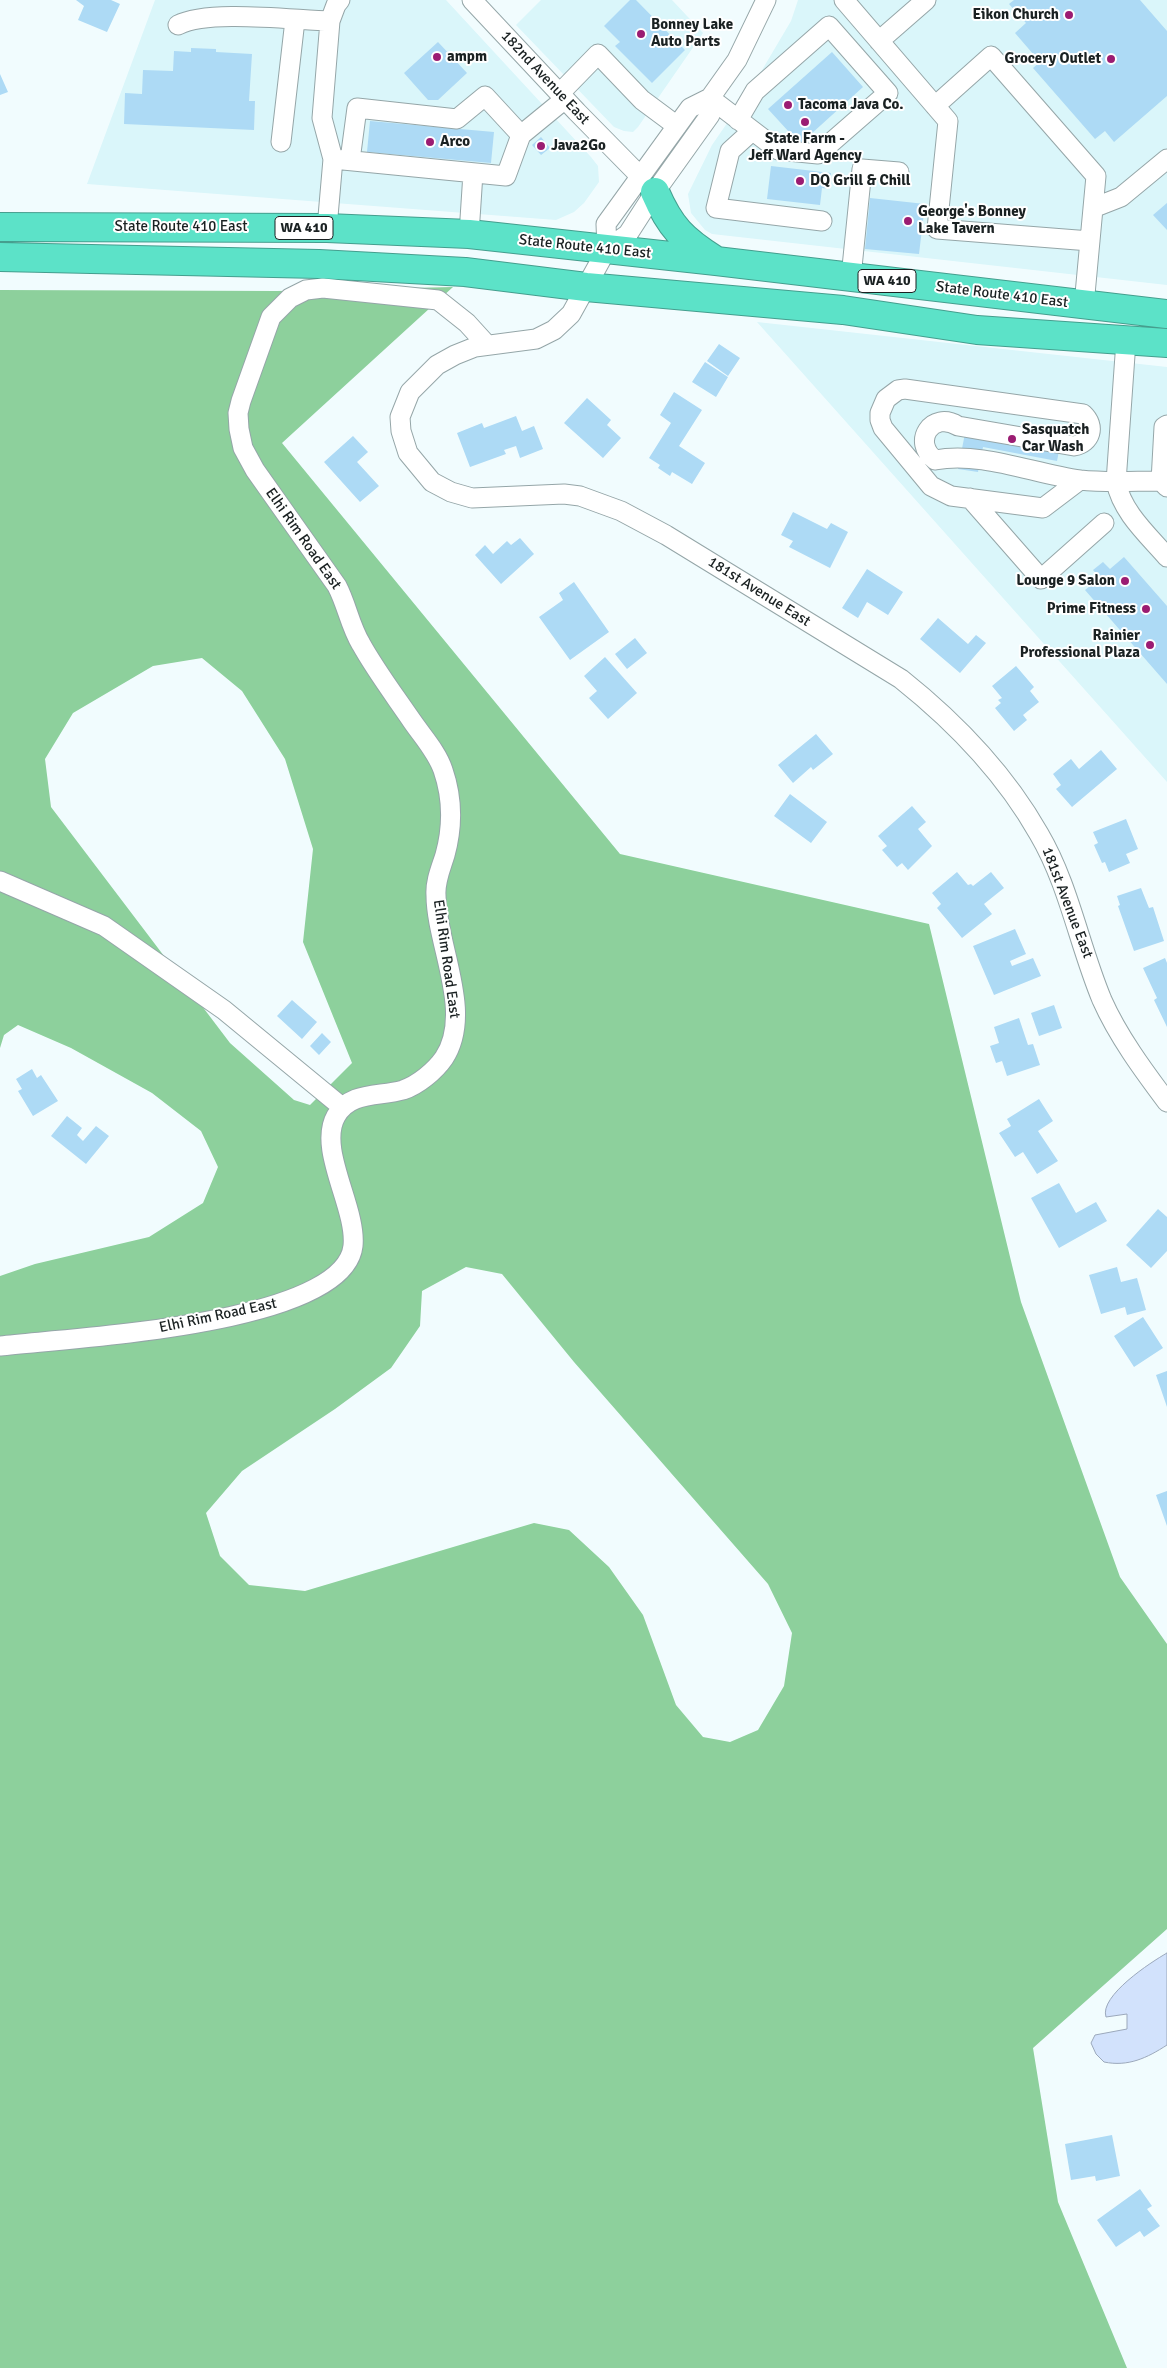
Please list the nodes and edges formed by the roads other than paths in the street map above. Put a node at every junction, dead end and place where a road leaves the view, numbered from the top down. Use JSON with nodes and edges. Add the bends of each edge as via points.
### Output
{"nodes":[{"id":1,"x":340,"y":0,"type":"edge"},
{"id":2,"x":472,"y":0,"type":"edge"},
{"id":3,"x":766,"y":0,"type":"edge"},
{"id":4,"x":844,"y":0,"type":"edge"},
{"id":5,"x":926,"y":0,"type":"edge"},
{"id":6,"x":859,"y":17,"type":"junction"},
{"id":7,"x":295,"y":20,"type":"junction"},
{"id":8,"x":330,"y":21,"type":"junction"},
{"id":9,"x":178,"y":26,"type":"dead end"},
{"id":10,"x":838,"y":36,"type":"junction"},
{"id":11,"x":879,"y":41,"type":"junction"},
{"id":12,"x":562,"y":96,"type":"junction"},
{"id":13,"x":710,"y":98,"type":"junction"},
{"id":14,"x":935,"y":106,"type":"junction"},
{"id":15,"x":745,"y":125,"type":"junction"},
{"id":16,"x":677,"y":126,"type":"junction"},
{"id":17,"x":521,"y":135,"type":"junction"},
{"id":18,"x":281,"y":142,"type":"dead end"},
{"id":19,"x":342,"y":159,"type":"junction"},
{"id":20,"x":1167,"y":159,"type":"edge"},
{"id":21,"x":899,"y":172,"type":"dead end"},
{"id":22,"x":473,"y":173,"type":"junction"},
{"id":23,"x":647,"y":184,"type":"junction"},
{"id":24,"x":1093,"y":208,"type":"junction"},
{"id":25,"x":822,"y":222,"type":"dead end"},
{"id":26,"x":0,"y":227,"type":"edge"},
{"id":27,"x":327,"y":228,"type":"junction"},
{"id":28,"x":469,"y":234,"type":"junction"},
{"id":29,"x":1090,"y":241,"type":"junction"},
{"id":30,"x":607,"y":249,"type":"junction"},
{"id":31,"x":0,"y":257,"type":"edge"},
{"id":32,"x":716,"y":261,"type":"junction"},
{"id":33,"x":851,"y":277,"type":"junction"},
{"id":34,"x":586,"y":286,"type":"junction"},
{"id":35,"x":1084,"y":304,"type":"junction"},
{"id":36,"x":1167,"y":314,"type":"edge"},
{"id":37,"x":1126,"y":341,"type":"junction"},
{"id":38,"x":1167,"y":344,"type":"edge"},
{"id":39,"x":486,"y":345,"type":"junction"},
{"id":40,"x":941,"y":394,"type":"junction"},
{"id":41,"x":938,"y":422,"type":"junction"},
{"id":42,"x":1167,"y":425,"type":"edge"},
{"id":43,"x":1080,"y":480,"type":"junction"},
{"id":44,"x":1116,"y":482,"type":"junction"},
{"id":45,"x":1164,"y":484,"type":"edge"},
{"id":46,"x":970,"y":498,"type":"junction"},
{"id":47,"x":1104,"y":524,"type":"dead end"},
{"id":48,"x":1167,"y":557,"type":"edge"},
{"id":49,"x":0,"y":881,"type":"edge"},
{"id":50,"x":1167,"y":1102,"type":"edge"},
{"id":51,"x":342,"y":1107,"type":"junction"},
{"id":52,"x":0,"y":1346,"type":"edge"}],
"edges":[{"from":1,"to":8,"type":"street"},
{"from":2,"to":12,"type":"street","name":"182nd Avenue East"},
{"from":3,"to":13,"type":"street","via":[[737,60]]},
{"from":4,"to":6,"type":"street"},
{"from":5,"to":11,"type":"street"},
{"from":6,"to":10,"type":"street"},
{"from":6,"to":11,"type":"street"},
{"from":7,"to":8,"type":"street"},
{"from":7,"to":9,"type":"street","via":[[212,17],[187,20]]},
{"from":7,"to":18,"type":"street"},
{"from":8,"to":19,"type":"street","via":[[322,118]]},
{"from":10,"to":15,"type":"street","via":[[829,26],[755,91]]},
{"from":10,"to":15,"type":"street","via":[[888,93],[818,154],[778,150]]},
{"from":11,"to":14,"type":"street"},
{"from":12,"to":16,"type":"street","via":[[598,54],[642,100]]},
{"from":12,"to":17,"type":"street"},
{"from":12,"to":23,"type":"street","name":"182nd Avenue East"},
{"from":13,"to":15,"type":"street"},
{"from":13,"to":16,"type":"street","via":[[690,108]]},
{"from":13,"to":23,"type":"street","via":[[710,115]]},
{"from":14,"to":24,"type":"street","via":[[991,56],[1096,176]]},
{"from":14,"to":29,"type":"street","via":[[948,121],[937,229]]},
{"from":15,"to":25,"type":"street","via":[[730,152],[716,208]]},
{"from":16,"to":23,"type":"street"},
{"from":17,"to":19,"type":"street","via":[[485,96],[457,119],[357,108]]},
{"from":17,"to":22,"type":"street","via":[[506,176]]},
{"from":19,"to":22,"type":"street"},
{"from":19,"to":27,"type":"street"},
{"from":20,"to":24,"type":"street","via":[[1121,197]]},
{"from":21,"to":33,"type":"street","via":[[862,169]]},
{"from":22,"to":28,"type":"street"},
{"from":23,"to":30,"type":"street","via":[[628,234]]},
{"from":23,"to":32,"type":"highway","via":[[672,226]]},
{"from":24,"to":29,"type":"street"},
{"from":26,"to":27,"type":"highway","name":"State Route 410 East","number":"WA 410"},
{"from":27,"to":28,"type":"highway","name":"State Route 410 East","number":"WA 410"},
{"from":28,"to":30,"type":"highway","name":"State Route 410 East","number":"WA 410"},
{"from":29,"to":35,"type":"street"},
{"from":30,"to":32,"type":"highway","name":"State Route 410 East","number":"WA 410"},
{"from":30,"to":34,"type":"street","name":"181st Avenue East"},
{"from":31,"to":34,"type":"highway","number":"WA 410","via":[[320,264],[465,272]]},
{"from":32,"to":33,"type":"highway","name":"State Route 410 East","number":"WA 410"},
{"from":33,"to":35,"type":"highway","name":"State Route 410 East","number":"WA 410"},
{"from":34,"to":37,"type":"highway","number":"WA 410","via":[[843,310],[977,330]]},
{"from":34,"to":39,"type":"street","name":"181st Avenue East","via":[[572,314],[554,330],[536,339]]},
{"from":35,"to":36,"type":"highway","name":"State Route 410 East","number":"WA 410"},
{"from":37,"to":38,"type":"highway","number":"WA 410"},
{"from":37,"to":44,"type":"street"},
{"from":39,"to":50,"type":"street","name":"181st Avenue East","via":[[455,355],[437,366],[407,398],[400,417],[401,431],[408,453],[420,469],[432,482],[472,498],[564,494],[580,496],[621,511],[666,535],[901,680],[930,702],[975,746],[1040,834],[1069,900],[1102,998],[1115,1025]]},
{"from":39,"to":51,"type":"street","name":"Elhi Rim Road East","via":[[467,323],[438,300],[323,288],[306,290],[290,298],[271,317],[238,413],[244,448],[255,470],[337,586],[347,604],[359,642],[430,746],[442,767],[449,791],[452,822],[436,895],[455,1004],[454,1035],[444,1059],[413,1085],[403,1090],[368,1095]]},
{"from":40,"to":41,"type":"street"},
{"from":40,"to":41,"type":"street","via":[[1083,414],[1090,422],[1091,432],[1085,442],[1074,446]]},
{"from":40,"to":46,"type":"street","via":[[898,390],[886,398],[880,413],[882,428],[931,486],[951,496]]},
{"from":41,"to":43,"type":"street","via":[[927,431],[924,444],[935,460],[971,459]]},
{"from":42,"to":45,"type":"street","via":[[1164,427]]},
{"from":43,"to":44,"type":"street"},
{"from":43,"to":46,"type":"street","via":[[1043,508]]},
{"from":44,"to":45,"type":"street"},
{"from":44,"to":48,"type":"street","via":[[1118,496],[1125,508]]},
{"from":46,"to":47,"type":"street","via":[[1041,579]]},
{"from":49,"to":51,"type":"street","via":[[104,926],[224,1010]]},
{"from":51,"to":52,"type":"street","name":"Elhi Rim Road East","via":[[330,1131],[353,1246],[342,1270],[328,1282],[309,1293],[253,1312],[133,1332]]}]}
